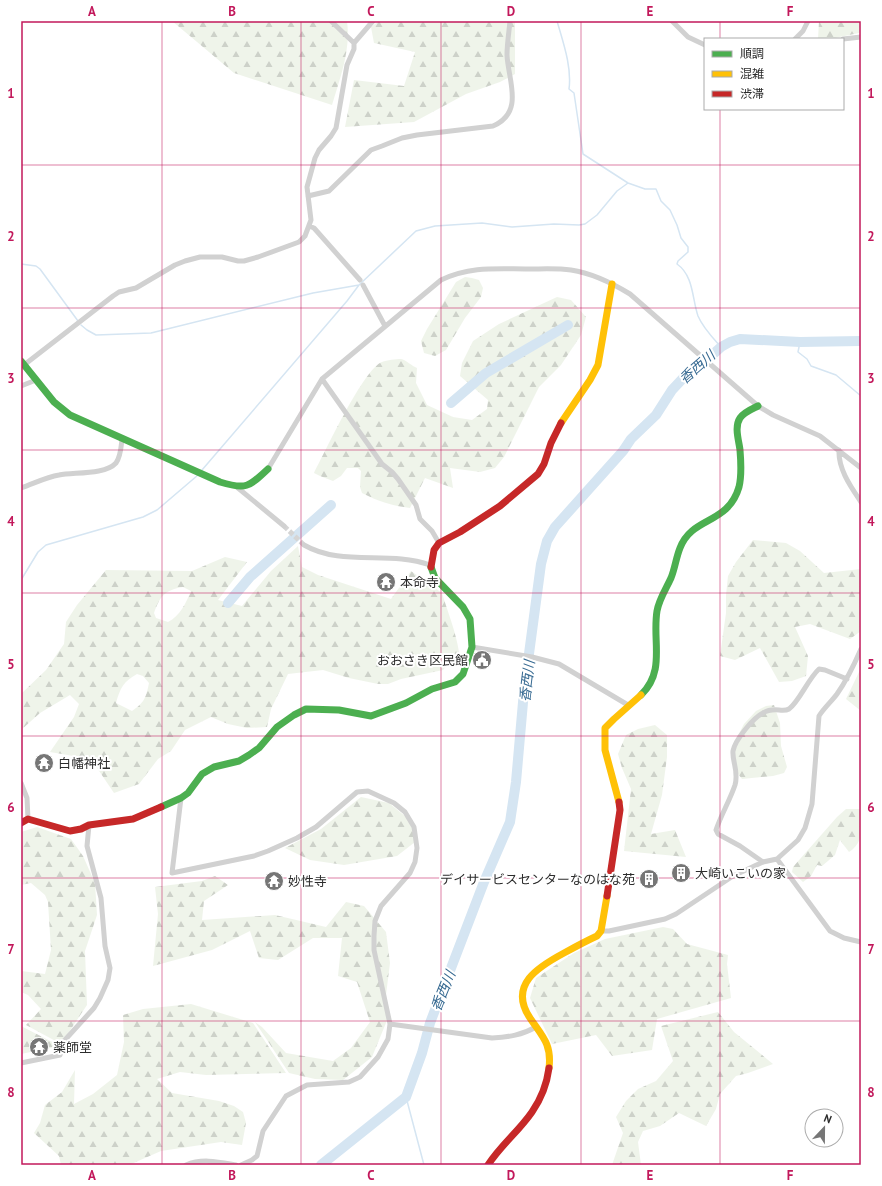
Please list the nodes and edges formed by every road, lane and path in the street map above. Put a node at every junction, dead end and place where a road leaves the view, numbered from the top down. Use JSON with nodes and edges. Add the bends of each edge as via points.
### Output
{"nodes":[{"id":1,"x":373,"y":21,"type":"edge"},
{"id":2,"x":510,"y":21,"type":"edge"},
{"id":3,"x":672,"y":21,"type":"edge"},
{"id":4,"x":808,"y":21,"type":"edge"},
{"id":5,"x":333,"y":22,"type":"edge"},
{"id":6,"x":861,"y":37,"type":"edge"},
{"id":7,"x":797,"y":38,"type":"edge"},
{"id":8,"x":844,"y":40,"type":"edge"},
{"id":9,"x":354,"y":43,"type":"junction"},
{"id":10,"x":704,"y":45,"type":"edge"},
{"id":11,"x":308,"y":196,"type":"junction"},
{"id":12,"x":309,"y":226,"type":"junction"},
{"id":13,"x":612,"y":284,"type":"junction"},
{"id":14,"x":385,"y":326,"type":"junction"},
{"id":15,"x":22,"y":363,"type":"edge"},
{"id":16,"x":322,"y":379,"type":"junction"},
{"id":17,"x":36,"y":380,"type":"junction"},
{"id":18,"x":21,"y":386,"type":"edge"},
{"id":19,"x":758,"y":406,"type":"junction"},
{"id":20,"x":122,"y":439,"type":"junction"},
{"id":21,"x":840,"y":450,"type":"junction"},
{"id":22,"x":861,"y":468,"type":"edge"},
{"id":23,"x":268,"y":469,"type":"joint"},
{"id":24,"x":21,"y":488,"type":"edge"},
{"id":25,"x":238,"y":488,"type":"junction"},
{"id":26,"x":861,"y":502,"type":"edge"},
{"id":27,"x":284,"y":526,"type":"tunnel mouth"},
{"id":28,"x":439,"y":543,"type":"junction"},
{"id":29,"x":304,"y":545,"type":"tunnel mouth"},
{"id":30,"x":430,"y":565,"type":"junction"},
{"id":31,"x":472,"y":647,"type":"junction"},
{"id":32,"x":861,"y":649,"type":"edge"},
{"id":33,"x":847,"y":679,"type":"junction"},
{"id":34,"x":628,"y":705,"type":"junction"},
{"id":35,"x":21,"y":782,"type":"edge"},
{"id":36,"x":181,"y":798,"type":"junction"},
{"id":37,"x":28,"y":819,"type":"junction"},
{"id":38,"x":21,"y":824,"type":"edge"},
{"id":39,"x":89,"y":825,"type":"junction"},
{"id":40,"x":777,"y":859,"type":"junction"},
{"id":41,"x":763,"y":862,"type":"junction"},
{"id":42,"x":601,"y":931,"type":"junction"},
{"id":43,"x":861,"y":942,"type":"edge"},
{"id":44,"x":390,"y":1024,"type":"junction"},
{"id":45,"x":536,"y":1026,"type":"junction"},
{"id":46,"x":21,"y":1063,"type":"edge"},
{"id":47,"x":186,"y":1165,"type":"edge"},
{"id":48,"x":236,"y":1165,"type":"edge"},
{"id":49,"x":241,"y":1165,"type":"edge"},
{"id":50,"x":488,"y":1165,"type":"edge"}],
"edges":[{"from":1,"to":9,"type":"street"},
{"from":2,"to":11,"type":"street","via":[[507,55],[513,91],[508,115],[503,122],[493,126],[402,138],[371,150],[329,191]]},
{"from":3,"to":10,"type":"street","via":[[688,37]]},
{"from":4,"to":7,"type":"street"},
{"from":5,"to":9,"type":"street"},
{"from":6,"to":8,"type":"street"},
{"from":9,"to":11,"type":"street","via":[[347,65],[336,128],[317,154]]},
{"from":11,"to":12,"type":"street","via":[[311,220]]},
{"from":12,"to":14,"type":"street","via":[[314,228],[362,282]]},
{"from":12,"to":15,"type":"street","via":[[299,242],[258,257],[244,261],[222,257],[200,258],[175,265],[136,288],[119,292]]},
{"from":13,"to":14,"type":"street","via":[[571,270],[467,270],[441,280]]},
{"from":13,"to":19,"type":"street","via":[[630,294]]},
{"from":13,"to":28,"type":"street","via":[[598,365],[562,420],[538,474],[500,506]]},
{"from":14,"to":16,"type":"street"},
{"from":15,"to":17,"type":"street"},
{"from":16,"to":23,"type":"street"},
{"from":16,"to":28,"type":"street","via":[[382,464],[392,472],[416,505],[420,519]]},
{"from":17,"to":18,"type":"street"},
{"from":17,"to":20,"type":"street","via":[[54,402],[70,415]]},
{"from":19,"to":21,"type":"street","via":[[820,436]]},
{"from":19,"to":34,"type":"street","via":[[750,409],[739,420],[737,430],[741,470],[734,500],[727,510],[693,530],[684,540],[657,609],[655,668],[651,683]]},
{"from":20,"to":24,"type":"street","via":[[115,464],[86,473],[59,475]]},
{"from":20,"to":25,"type":"street"},
{"from":21,"to":22,"type":"street"},
{"from":21,"to":26,"type":"street","via":[[839,458],[845,475]]},
{"from":23,"to":25,"type":"street","via":[[252,484]]},
{"from":25,"to":27,"type":"street"},
{"from":28,"to":30,"type":"street"},
{"from":29,"to":30,"type":"street","via":[[341,556],[417,560]]},
{"from":30,"to":31,"type":"street","via":[[435,578],[463,607],[470,619]]},
{"from":31,"to":34,"type":"street","via":[[559,664]]},
{"from":31,"to":36,"type":"street","via":[[463,674],[455,682],[432,689],[406,703],[371,716],[339,710],[306,709],[277,727],[249,755],[202,774]]},
{"from":32,"to":33,"type":"street"},
{"from":33,"to":40,"type":"street","via":[[819,716],[812,804],[805,828],[798,840]]},
{"from":33,"to":41,"type":"street","via":[[819,669],[788,709],[773,709],[762,713],[742,733],[735,745],[735,784],[716,830],[718,834]]},
{"from":34,"to":42,"type":"street","via":[[605,728],[604,735],[605,750],[620,810]]},
{"from":35,"to":37,"type":"street","via":[[27,798]]},
{"from":36,"to":39,"type":"street","via":[[133,819]]},
{"from":36,"to":44,"type":"street","via":[[172,873],[268,851],[316,827],[357,792],[368,791],[394,803],[405,812],[412,822],[416,837],[415,862],[410,873],[381,906],[375,921],[374,950]]},
{"from":37,"to":38,"type":"street"},
{"from":37,"to":39,"type":"street","via":[[70,831]]},
{"from":39,"to":46,"type":"street","via":[[87,846],[101,898],[105,946],[110,968],[108,980],[94,1008],[64,1041],[60,1055]]},
{"from":40,"to":41,"type":"street"},
{"from":40,"to":43,"type":"street","via":[[830,931]]},
{"from":41,"to":42,"type":"street","via":[[733,876],[665,919]]},
{"from":42,"to":45,"type":"street","via":[[597,936],[538,968],[525,983],[523,997],[528,1015]]},
{"from":44,"to":45,"type":"street","via":[[492,1038],[524,1033]]},
{"from":44,"to":49,"type":"street","via":[[388,1039],[378,1057],[360,1077],[350,1082],[306,1085],[286,1096],[263,1131],[257,1156]]},
{"from":45,"to":50,"type":"street","via":[[549,1050],[550,1065],[546,1081],[531,1114]]},
{"from":47,"to":48,"type":"street","via":[[208,1160]]}]}
